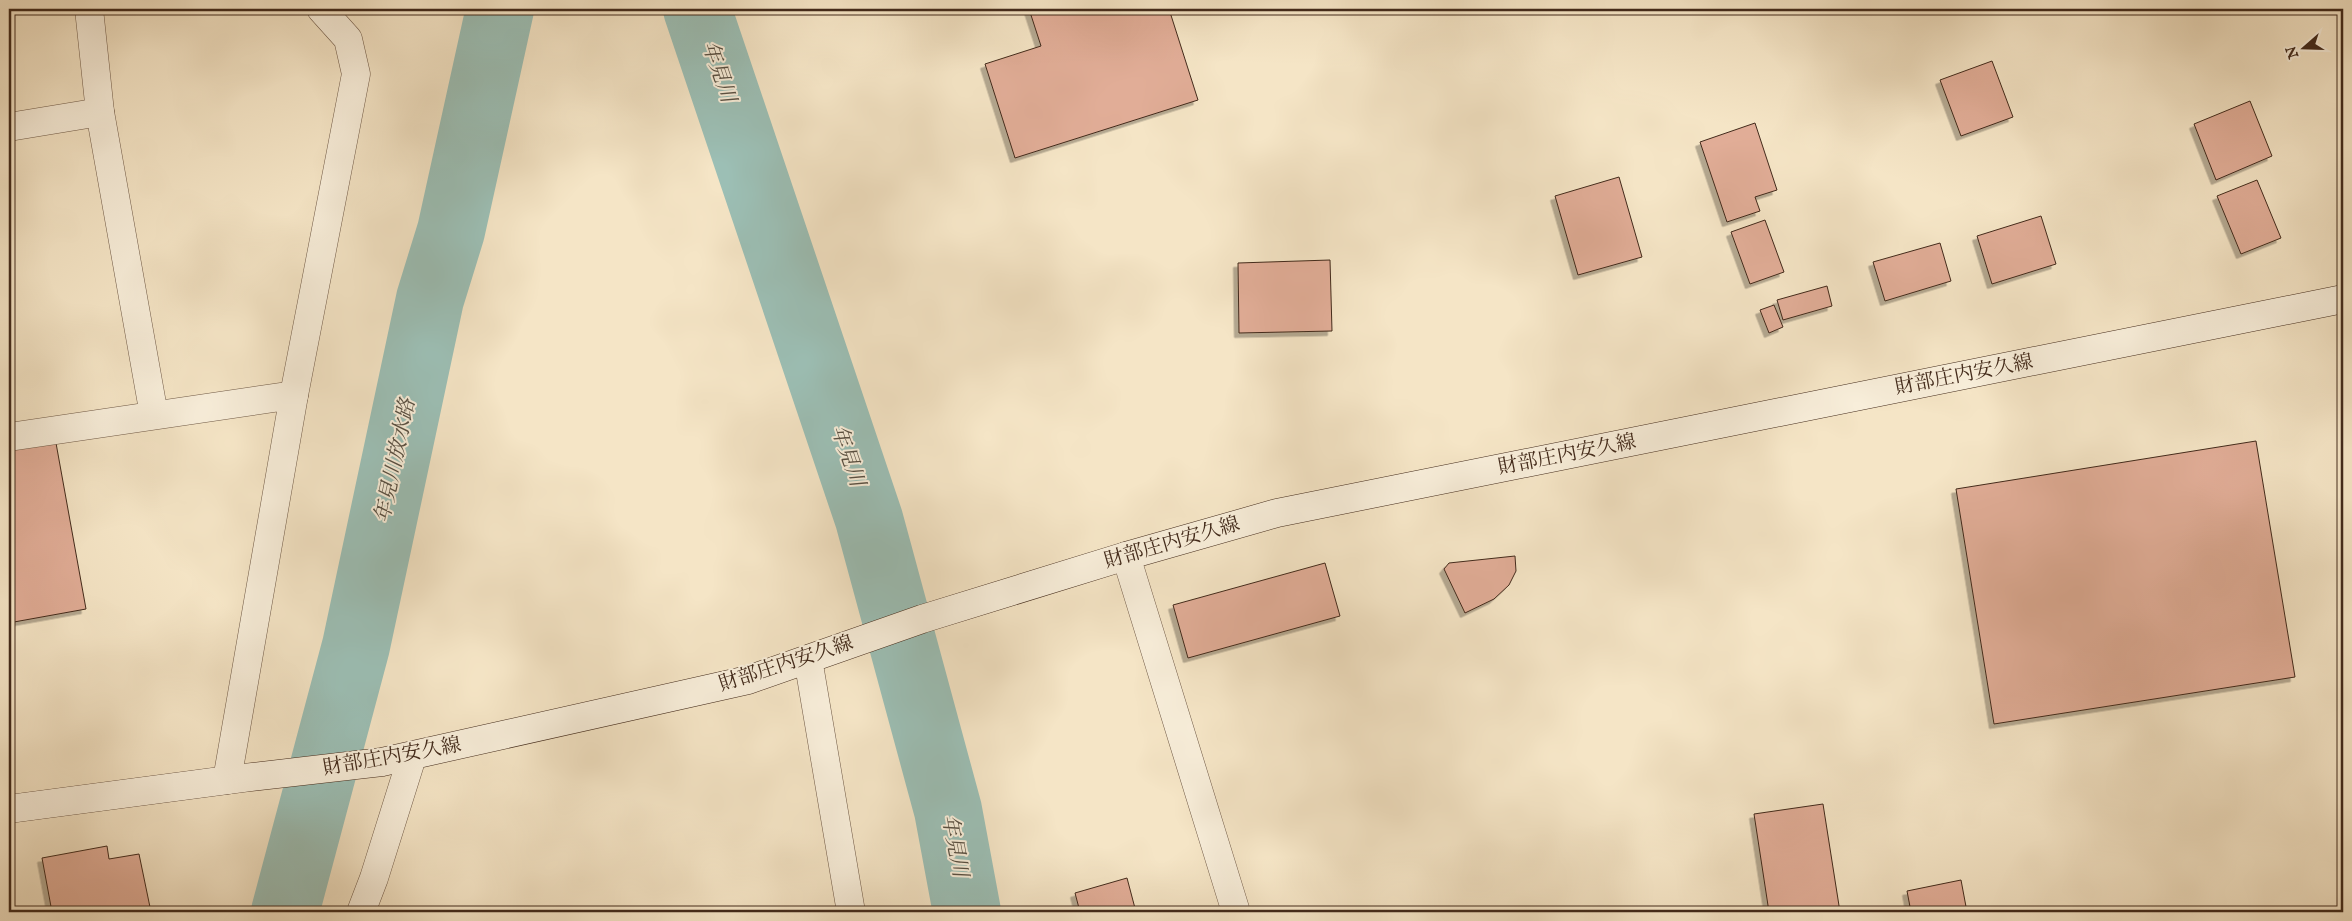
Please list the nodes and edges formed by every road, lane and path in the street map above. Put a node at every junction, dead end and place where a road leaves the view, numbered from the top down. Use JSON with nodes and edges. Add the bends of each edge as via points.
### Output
{"nodes":[{"id":1,"x":89,"y":9,"type":"edge"},
{"id":2,"x":320,"y":9,"type":"edge"},
{"id":3,"x":100,"y":112,"type":"junction"},
{"id":4,"x":9,"y":127,"type":"edge"},
{"id":5,"x":2343,"y":299,"type":"edge"},
{"id":6,"x":294,"y":394,"type":"junction"},
{"id":7,"x":154,"y":416,"type":"junction"},
{"id":8,"x":9,"y":437,"type":"edge"},
{"id":9,"x":1126,"y":556,"type":"junction"},
{"id":10,"x":808,"y":659,"type":"junction"},
{"id":11,"x":412,"y":757,"type":"junction"},
{"id":12,"x":235,"y":779,"type":"junction"},
{"id":13,"x":9,"y":809,"type":"edge"},
{"id":14,"x":361,"y":912,"type":"edge"},
{"id":15,"x":850,"y":912,"type":"edge"},
{"id":16,"x":1236,"y":912,"type":"edge"}],
"edges":[{"from":1,"to":3,"type":"street"},
{"from":2,"to":6,"type":"street","via":[[348,39],[356,74]]},
{"from":3,"to":4,"type":"street"},
{"from":3,"to":7,"type":"street"},
{"from":5,"to":9,"type":"street","name":"財部庄内安久線","via":[[1277,513]]},
{"from":6,"to":7,"type":"street"},
{"from":6,"to":12,"type":"street"},
{"from":7,"to":8,"type":"street"},
{"from":9,"to":10,"type":"street","name":"財部庄内安久線","via":[[922,619]]},
{"from":9,"to":16,"type":"street"},
{"from":10,"to":11,"type":"street","name":"財部庄内安久線","via":[[748,680]]},
{"from":10,"to":15,"type":"street"},
{"from":11,"to":12,"type":"street","name":"財部庄内安久線"},
{"from":11,"to":14,"type":"street"},
{"from":12,"to":13,"type":"street","name":"財部庄内安久線"}]}
